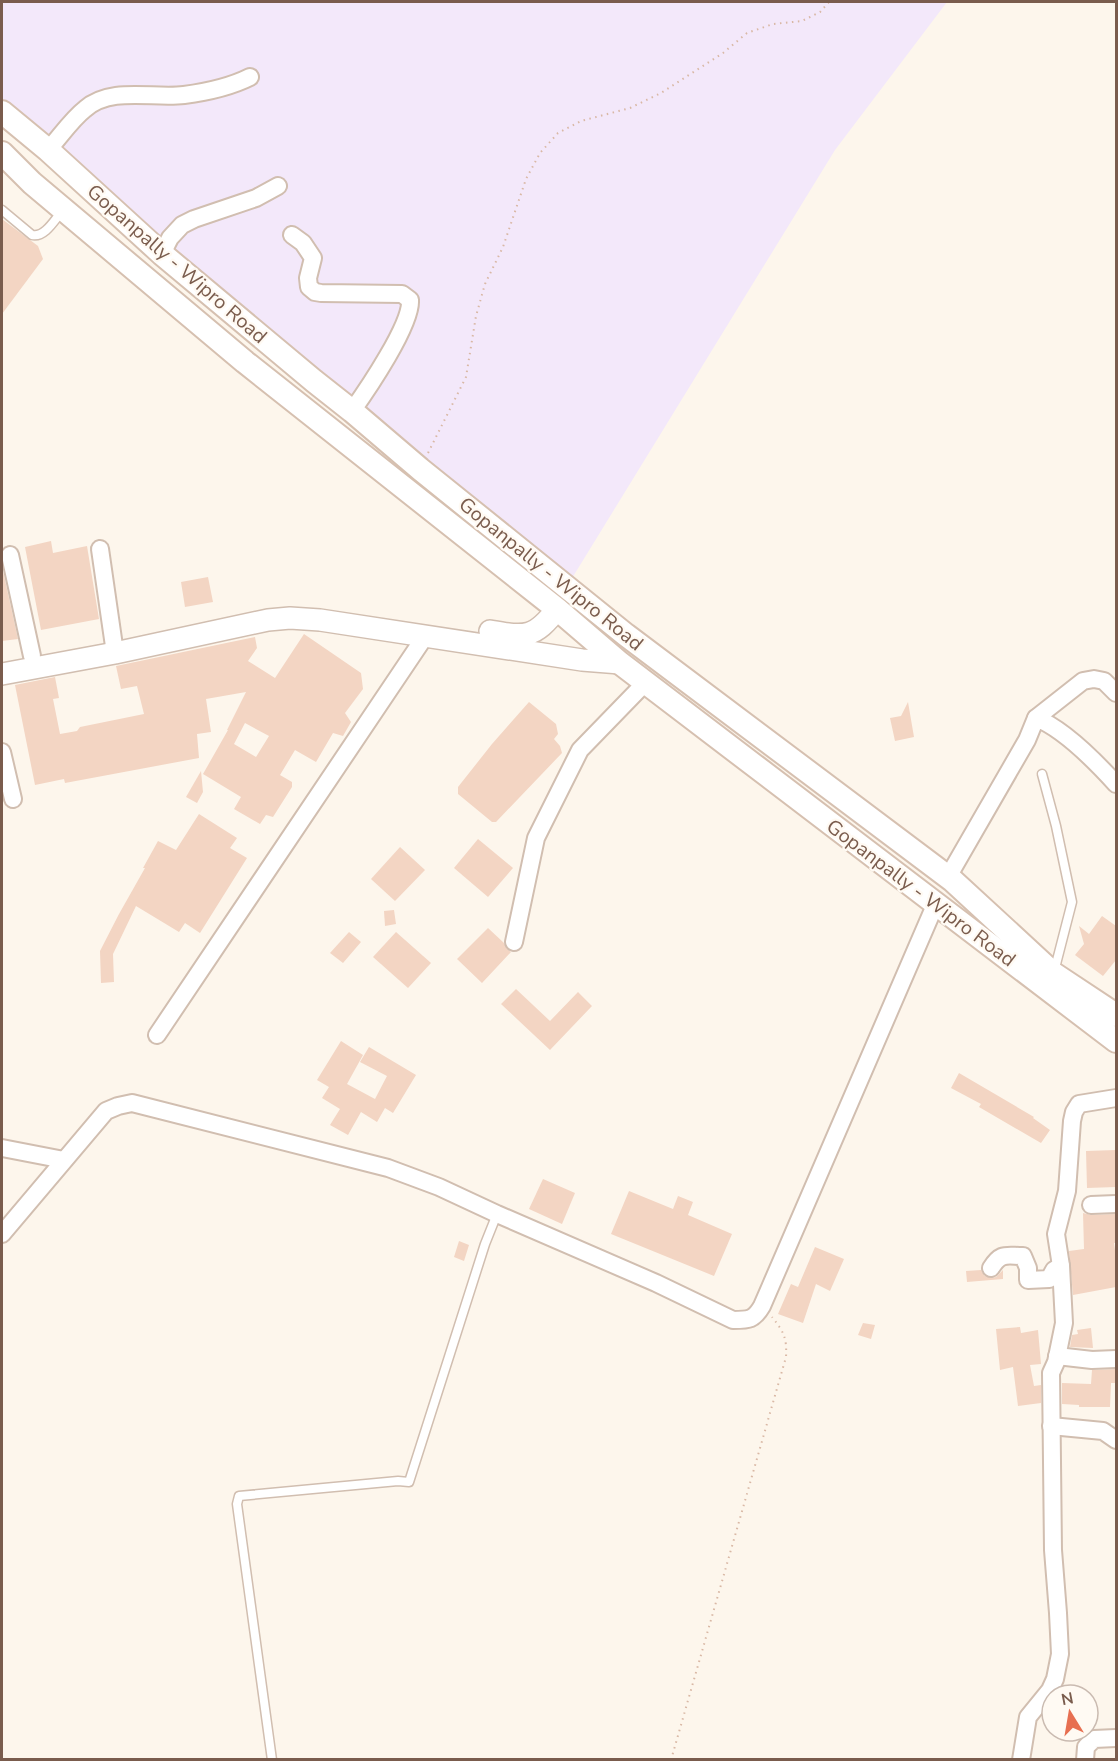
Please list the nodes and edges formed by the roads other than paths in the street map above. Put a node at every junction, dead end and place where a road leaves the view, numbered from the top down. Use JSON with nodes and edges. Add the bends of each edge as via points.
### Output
{"nodes":[{"id":1,"x":250,"y":77,"type":"dead end"},
{"id":2,"x":2,"y":112,"type":"edge"},
{"id":3,"x":48,"y":150,"type":"junction"},
{"id":4,"x":2,"y":153,"type":"edge"},
{"id":5,"x":278,"y":186,"type":"dead end"},
{"id":6,"x":2,"y":210,"type":"edge"},
{"id":7,"x":63,"y":210,"type":"junction"},
{"id":8,"x":292,"y":235,"type":"dead end"},
{"id":9,"x":162,"y":254,"type":"junction"},
{"id":10,"x":314,"y":381,"type":"junction"},
{"id":11,"x":296,"y":402,"type":"junction"},
{"id":12,"x":343,"y":404,"type":"junction"},
{"id":13,"x":316,"y":419,"type":"junction"},
{"id":14,"x":100,"y":549,"type":"dead end"},
{"id":15,"x":10,"y":555,"type":"dead end"},
{"id":16,"x":557,"y":609,"type":"junction"},
{"id":17,"x":426,"y":635,"type":"junction"},
{"id":18,"x":114,"y":647,"type":"junction"},
{"id":19,"x":32,"y":656,"type":"junction"},
{"id":20,"x":2,"y":662,"type":"edge"},
{"id":21,"x":620,"y":663,"type":"junction"},
{"id":22,"x":2,"y":674,"type":"edge"},
{"id":23,"x":646,"y":682,"type":"junction"},
{"id":24,"x":1116,"y":693,"type":"edge"},
{"id":25,"x":1036,"y":718,"type":"junction"},
{"id":26,"x":2,"y":757,"type":"edge"},
{"id":27,"x":1042,"y":774,"type":"dead end"},
{"id":28,"x":1116,"y":784,"type":"edge"},
{"id":29,"x":13,"y":799,"type":"dead end"},
{"id":30,"x":948,"y":877,"type":"junction"},
{"id":31,"x":936,"y":903,"type":"junction"},
{"id":32,"x":514,"y":942,"type":"dead end"},
{"id":33,"x":1054,"y":974,"type":"junction"},
{"id":34,"x":1116,"y":1015,"type":"edge"},
{"id":35,"x":158,"y":1035,"type":"dead end"},
{"id":36,"x":1116,"y":1041,"type":"edge"},
{"id":37,"x":1116,"y":1098,"type":"edge"},
{"id":38,"x":2,"y":1148,"type":"edge"},
{"id":39,"x":64,"y":1160,"type":"junction"},
{"id":40,"x":1116,"y":1204,"type":"edge"},
{"id":41,"x":1091,"y":1205,"type":"dead end"},
{"id":42,"x":497,"y":1214,"type":"junction"},
{"id":43,"x":2,"y":1234,"type":"edge"},
{"id":44,"x":1061,"y":1266,"type":"junction"},
{"id":45,"x":992,"y":1268,"type":"dead end"},
{"id":46,"x":1057,"y":1356,"type":"junction"},
{"id":47,"x":1116,"y":1359,"type":"edge"},
{"id":48,"x":1051,"y":1426,"type":"junction"},
{"id":49,"x":1116,"y":1440,"type":"edge"},
{"id":50,"x":1116,"y":1738,"type":"edge"},
{"id":51,"x":272,"y":1760,"type":"edge"},
{"id":52,"x":1021,"y":1760,"type":"edge"},
{"id":53,"x":1085,"y":1760,"type":"edge"}],
"edges":[{"from":1,"to":3,"type":"street","via":[[234,85],[183,96],[113,97],[98,102],[85,108]]},
{"from":2,"to":3,"type":"main road","name":"Gopanpally - Wipro Road"},
{"from":3,"to":9,"type":"main road","name":"Gopanpally - Wipro Road"},
{"from":4,"to":7,"type":"main road","name":"Gopanpally - Wipro Road"},
{"from":5,"to":9,"type":"street","via":[[182,225]]},
{"from":6,"to":7,"type":"lane","via":[[32,235],[39,236]]},
{"from":7,"to":11,"type":"main road","name":"Gopanpally - Wipro Road"},
{"from":8,"to":12,"type":"street","via":[[313,258],[308,278],[309,287],[315,292],[402,294],[410,300],[401,331],[369,388]]},
{"from":9,"to":10,"type":"main road","name":"Gopanpally - Wipro Road"},
{"from":10,"to":11,"type":"main road"},
{"from":10,"to":12,"type":"main road","name":"Gopanpally - Wipro Road"},
{"from":11,"to":13,"type":"main road","name":"Gopanpally - Wipro Road"},
{"from":12,"to":13,"type":"main road"},
{"from":12,"to":30,"type":"main road","name":"Gopanpally - Wipro Road","via":[[626,635]]},
{"from":13,"to":16,"type":"main road","name":"Gopanpally - Wipro Road"},
{"from":14,"to":18,"type":"street"},
{"from":15,"to":19,"type":"street"},
{"from":16,"to":18,"type":"street","via":[[540,629],[515,635],[290,606]]},
{"from":16,"to":21,"type":"main road","name":"Gopanpally - Wipro Road"},
{"from":17,"to":18,"type":"street","via":[[290,618]]},
{"from":17,"to":21,"type":"street"},
{"from":17,"to":35,"type":"street"},
{"from":18,"to":19,"type":"street"},
{"from":18,"to":22,"type":"street"},
{"from":19,"to":20,"type":"street"},
{"from":21,"to":23,"type":"main road","name":"Gopanpally - Wipro Road"},
{"from":23,"to":31,"type":"main road","name":"Gopanpally - Wipro Road"},
{"from":23,"to":32,"type":"street","via":[[580,750],[536,838]]},
{"from":24,"to":25,"type":"street","via":[[1104,681],[1083,681]]},
{"from":25,"to":28,"type":"street","via":[[1049,723]]},
{"from":25,"to":30,"type":"street"},
{"from":26,"to":29,"type":"street"},
{"from":27,"to":33,"type":"lane","via":[[1072,902]]},
{"from":30,"to":33,"type":"main road","name":"Gopanpally - Wipro Road"},
{"from":31,"to":36,"type":"main road","name":"Gopanpally - Wipro Road"},
{"from":31,"to":42,"type":"street","via":[[756,1316],[733,1320]]},
{"from":33,"to":34,"type":"main road","name":"Gopanpally - Wipro Road"},
{"from":37,"to":44,"type":"street","via":[[1079,1104],[1074,1112],[1067,1191],[1056,1234]]},
{"from":38,"to":39,"type":"street"},
{"from":39,"to":42,"type":"street","via":[[106,1111],[132,1103],[388,1168],[439,1186]]},
{"from":39,"to":43,"type":"street"},
{"from":40,"to":41,"type":"street"},
{"from":42,"to":51,"type":"lane","via":[[409,1482],[237,1499]]},
{"from":44,"to":45,"type":"street","via":[[1049,1279],[1029,1280],[1023,1256],[1002,1256]]},
{"from":44,"to":46,"type":"street","via":[[1064,1323]]},
{"from":46,"to":47,"type":"street"},
{"from":46,"to":48,"type":"street","via":[[1051,1373]]},
{"from":48,"to":49,"type":"street","via":[[1102,1431]]},
{"from":48,"to":52,"type":"street","via":[[1060,1654],[1050,1690],[1028,1717]]},
{"from":50,"to":53,"type":"street","via":[[1094,1739],[1086,1747]]}]}
